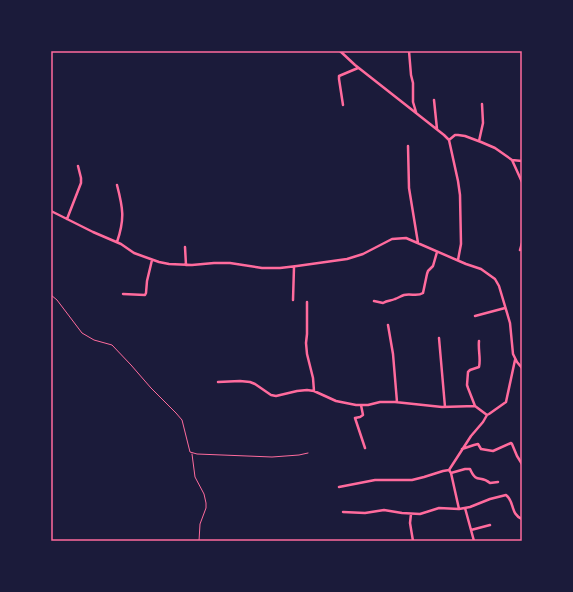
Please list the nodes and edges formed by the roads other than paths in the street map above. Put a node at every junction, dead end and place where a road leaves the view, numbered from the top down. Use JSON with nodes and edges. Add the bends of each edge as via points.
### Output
{"nodes":[{"id":1,"x":340,"y":51,"type":"edge"},
{"id":2,"x":409,"y":51,"type":"edge"},
{"id":3,"x":358,"y":68,"type":"junction"},
{"id":4,"x":434,"y":100,"type":"dead end"},
{"id":5,"x":482,"y":104,"type":"dead end"},
{"id":6,"x":343,"y":105,"type":"dead end"},
{"id":7,"x":416,"y":113,"type":"junction"},
{"id":8,"x":437,"y":129,"type":"junction"},
{"id":9,"x":449,"y":140,"type":"junction"},
{"id":10,"x":479,"y":141,"type":"junction"},
{"id":11,"x":408,"y":146,"type":"dead end"},
{"id":12,"x":512,"y":160,"type":"junction"},
{"id":13,"x":522,"y":161,"type":"edge"},
{"id":14,"x":78,"y":166,"type":"dead end"},
{"id":15,"x":522,"y":182,"type":"edge"},
{"id":16,"x":117,"y":185,"type":"dead end"},
{"id":17,"x":51,"y":211,"type":"edge"},
{"id":18,"x":67,"y":219,"type":"junction"},
{"id":19,"x":117,"y":242,"type":"junction"},
{"id":20,"x":418,"y":243,"type":"junction"},
{"id":21,"x":522,"y":243,"type":"edge"},
{"id":22,"x":185,"y":247,"type":"dead end"},
{"id":23,"x":520,"y":250,"type":"dead end"},
{"id":24,"x":437,"y":252,"type":"junction"},
{"id":25,"x":152,"y":260,"type":"junction"},
{"id":26,"x":458,"y":260,"type":"junction"},
{"id":27,"x":186,"y":265,"type":"junction"},
{"id":28,"x":294,"y":267,"type":"junction"},
{"id":29,"x":123,"y":294,"type":"dead end"},
{"id":30,"x":293,"y":300,"type":"dead end"},
{"id":31,"x":374,"y":301,"type":"dead end"},
{"id":32,"x":307,"y":302,"type":"dead end"},
{"id":33,"x":505,"y":308,"type":"junction"},
{"id":34,"x":475,"y":316,"type":"dead end"},
{"id":35,"x":388,"y":325,"type":"dead end"},
{"id":36,"x":439,"y":338,"type":"dead end"},
{"id":37,"x":479,"y":341,"type":"dead end"},
{"id":38,"x":516,"y":359,"type":"junction"},
{"id":39,"x":522,"y":368,"type":"edge"},
{"id":40,"x":218,"y":382,"type":"dead end"},
{"id":41,"x":314,"y":391,"type":"junction"},
{"id":42,"x":397,"y":402,"type":"junction"},
{"id":43,"x":361,"y":405,"type":"junction"},
{"id":44,"x":475,"y":406,"type":"junction"},
{"id":45,"x":445,"y":407,"type":"junction"},
{"id":46,"x":487,"y":415,"type":"junction"},
{"id":47,"x":365,"y":448,"type":"dead end"},
{"id":48,"x":462,"y":449,"type":"junction"},
{"id":49,"x":522,"y":464,"type":"edge"},
{"id":50,"x":450,"y":471,"type":"junction"},
{"id":51,"x":498,"y":482,"type":"dead end"},
{"id":52,"x":339,"y":487,"type":"dead end"},
{"id":53,"x":465,"y":508,"type":"junction"},
{"id":54,"x":459,"y":509,"type":"junction"},
{"id":55,"x":343,"y":512,"type":"dead end"},
{"id":56,"x":411,"y":514,"type":"junction"},
{"id":57,"x":522,"y":519,"type":"edge"},
{"id":58,"x":490,"y":525,"type":"dead end"},
{"id":59,"x":471,"y":530,"type":"junction"},
{"id":60,"x":413,"y":541,"type":"edge"},
{"id":61,"x":474,"y":541,"type":"edge"}],
"edges":[{"from":1,"to":3,"type":"street"},
{"from":2,"to":7,"type":"street"},
{"from":3,"to":6,"type":"street","via":[[339,76]]},
{"from":3,"to":7,"type":"street"},
{"from":4,"to":8,"type":"street"},
{"from":5,"to":10,"type":"street","via":[[483,123]]},
{"from":7,"to":8,"type":"street"},
{"from":8,"to":9,"type":"street"},
{"from":9,"to":10,"type":"street","via":[[458,135]]},
{"from":9,"to":26,"type":"street","via":[[460,195],[461,244]]},
{"from":10,"to":12,"type":"street"},
{"from":11,"to":20,"type":"street","via":[[409,188]]},
{"from":12,"to":13,"type":"street"},
{"from":12,"to":15,"type":"street"},
{"from":14,"to":18,"type":"street","via":[[81,183]]},
{"from":16,"to":19,"type":"street","via":[[123,208]]},
{"from":17,"to":18,"type":"street"},
{"from":18,"to":19,"type":"street"},
{"from":19,"to":25,"type":"street","via":[[134,253]]},
{"from":20,"to":24,"type":"street"},
{"from":20,"to":28,"type":"street","via":[[406,238],[392,239],[347,259]]},
{"from":21,"to":23,"type":"street"},
{"from":22,"to":27,"type":"street"},
{"from":24,"to":26,"type":"street"},
{"from":24,"to":31,"type":"street","via":[[433,266],[428,271],[422,294],[405,295],[383,303]]},
{"from":25,"to":27,"type":"street"},
{"from":25,"to":29,"type":"street","via":[[145,295]]},
{"from":26,"to":33,"type":"street","via":[[481,269],[495,279]]},
{"from":27,"to":28,"type":"street","via":[[230,263],[262,268]]},
{"from":28,"to":30,"type":"street"},
{"from":32,"to":41,"type":"street","via":[[306,354]]},
{"from":33,"to":34,"type":"street"},
{"from":33,"to":38,"type":"street"},
{"from":35,"to":42,"type":"street"},
{"from":36,"to":45,"type":"street"},
{"from":37,"to":44,"type":"street","via":[[479,368],[468,372],[468,388]]},
{"from":38,"to":39,"type":"street"},
{"from":38,"to":46,"type":"street","via":[[506,402]]},
{"from":40,"to":41,"type":"street","via":[[250,382],[276,396],[297,391]]},
{"from":41,"to":43,"type":"street","via":[[336,401]]},
{"from":42,"to":43,"type":"street"},
{"from":42,"to":45,"type":"street"},
{"from":43,"to":47,"type":"street","via":[[363,415],[355,418]]},
{"from":44,"to":45,"type":"street"},
{"from":44,"to":46,"type":"street"},
{"from":46,"to":48,"type":"street"},
{"from":48,"to":49,"type":"street","via":[[478,444],[481,449],[493,451],[511,443]]},
{"from":48,"to":50,"type":"street"},
{"from":50,"to":51,"type":"street","via":[[470,469],[476,478],[486,479],[490,483]]},
{"from":50,"to":52,"type":"street","via":[[412,480],[375,480]]},
{"from":50,"to":54,"type":"street"},
{"from":53,"to":54,"type":"street"},
{"from":53,"to":57,"type":"street","via":[[506,495],[515,513]]},
{"from":53,"to":59,"type":"street"},
{"from":54,"to":56,"type":"street","via":[[443,508]]},
{"from":55,"to":56,"type":"street","via":[[365,513],[384,510]]},
{"from":56,"to":60,"type":"street"},
{"from":58,"to":59,"type":"street"},
{"from":59,"to":61,"type":"street"}]}
